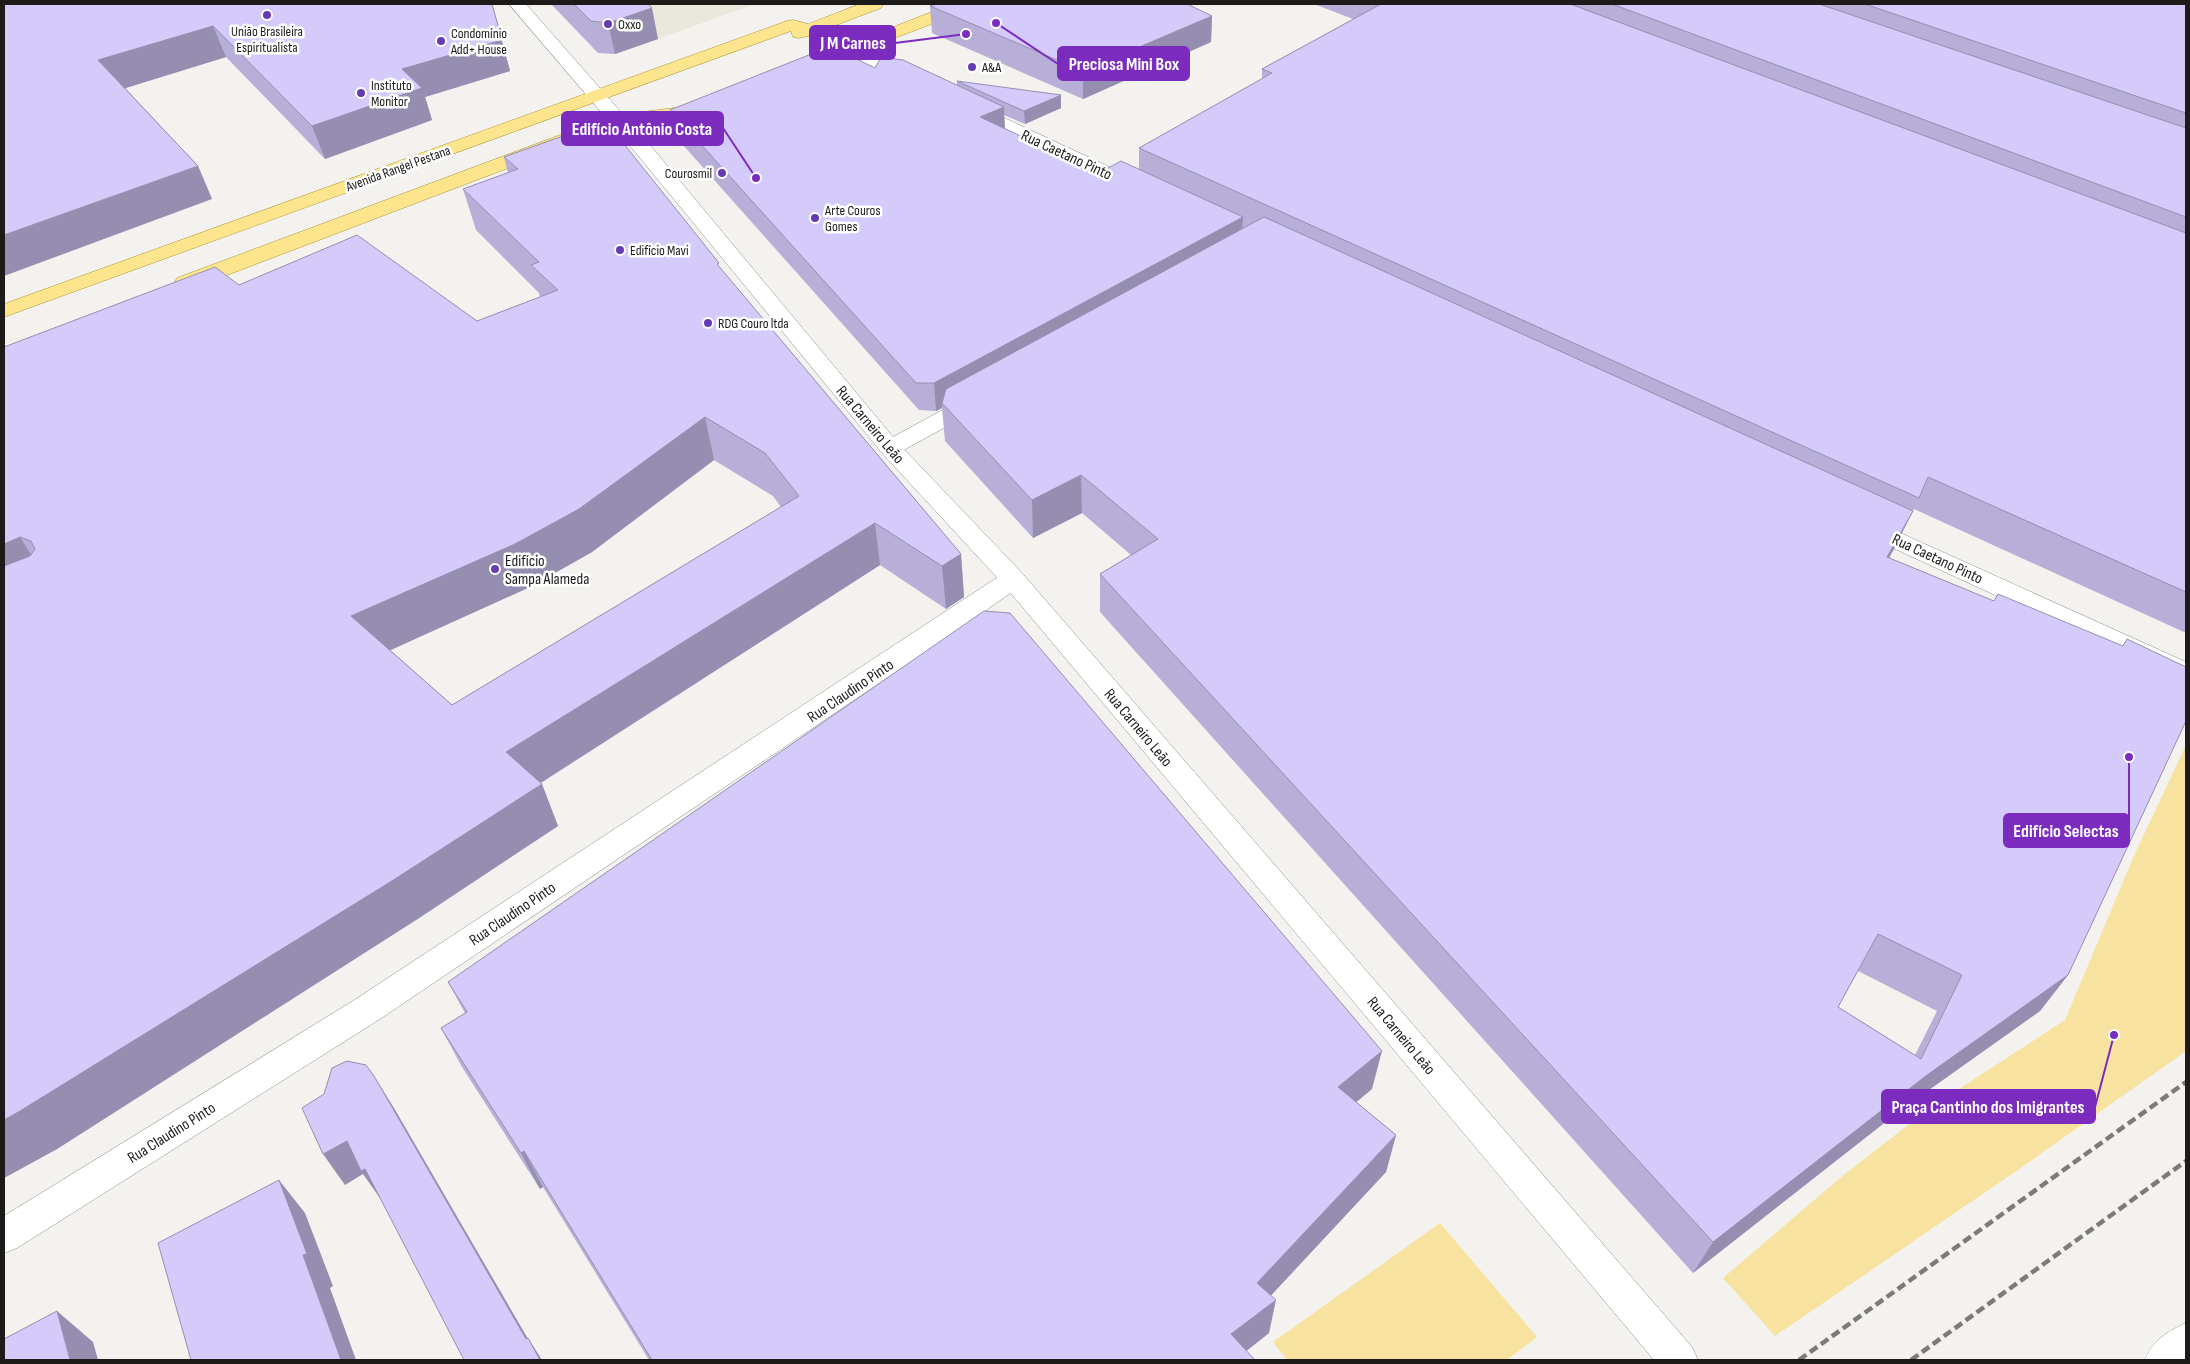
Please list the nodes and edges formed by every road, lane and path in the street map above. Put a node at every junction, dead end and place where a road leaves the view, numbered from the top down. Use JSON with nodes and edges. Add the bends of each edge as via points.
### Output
{"nodes":[{"id":1,"x":517,"y":4,"type":"edge"},
{"id":2,"x":875,"y":4,"type":"edge"},
{"id":3,"x":967,"y":4,"type":"edge"},
{"id":4,"x":801,"y":27,"type":"junction"},
{"id":5,"x":850,"y":51,"type":"junction"},
{"id":6,"x":794,"y":72,"type":"edge"},
{"id":7,"x":927,"y":88,"type":"edge"},
{"id":8,"x":657,"y":93,"type":"junction"},
{"id":9,"x":597,"y":96,"type":"junction"},
{"id":10,"x":722,"y":100,"type":"edge"},
{"id":11,"x":954,"y":100,"type":"edge"},
{"id":12,"x":618,"y":120,"type":"junction"},
{"id":13,"x":1157,"y":196,"type":"edge"},
{"id":14,"x":171,"y":288,"type":"edge"},
{"id":15,"x":4,"y":310,"type":"edge"},
{"id":16,"x":993,"y":392,"type":"edge"},
{"id":17,"x":890,"y":448,"type":"junction"},
{"id":18,"x":1844,"y":515,"type":"edge"},
{"id":19,"x":1013,"y":579,"type":"junction"},
{"id":20,"x":2186,"y":673,"type":"edge"},
{"id":21,"x":4,"y":1236,"type":"edge"},
{"id":22,"x":2186,"y":1342,"type":"edge"},
{"id":23,"x":1679,"y":1360,"type":"edge"},
{"id":24,"x":2164,"y":1360,"type":"edge"}],
"edges":[{"from":1,"to":9,"type":"street","name":"Rua Carneiro Leão"},
{"from":2,"to":4,"type":"main road","name":"Avenida Rangel Pestana"},
{"from":3,"to":5,"type":"main road"},
{"from":4,"to":5,"type":"main road"},
{"from":4,"to":8,"type":"main road","name":"Avenida Rangel Pestana"},
{"from":4,"to":9,"type":"main road","name":"Avenida Rangel Pestana"},
{"from":5,"to":6,"type":"main road"},
{"from":5,"to":7,"type":"street"},
{"from":8,"to":9,"type":"main road","via":[[614,98]]},
{"from":8,"to":12,"type":"main road","name":"Avenida Rangel Pestana"},
{"from":9,"to":12,"type":"street","name":"Rua Carneiro Leão"},
{"from":9,"to":15,"type":"main road","name":"Avenida Rangel Pestana"},
{"from":10,"to":12,"type":"main road","name":"Avenida Rangel Pestana","via":[[694,111]]},
{"from":11,"to":13,"type":"street","name":"Rua Caetano Pinto"},
{"from":12,"to":14,"type":"main road","name":"Avenida Rangel Pestana"},
{"from":12,"to":17,"type":"street","name":"Rua Carneiro Leão"},
{"from":16,"to":17,"type":"street"},
{"from":17,"to":19,"type":"street","name":"Rua Carneiro Leão"},
{"from":18,"to":20,"type":"street","name":"Rua Caetano Pinto"},
{"from":19,"to":21,"type":"street","name":"Rua Claudino Pinto","via":[[368,1009]]},
{"from":19,"to":23,"type":"street","name":"Rua Carneiro Leão"},
{"from":22,"to":24,"type":"street"}]}
